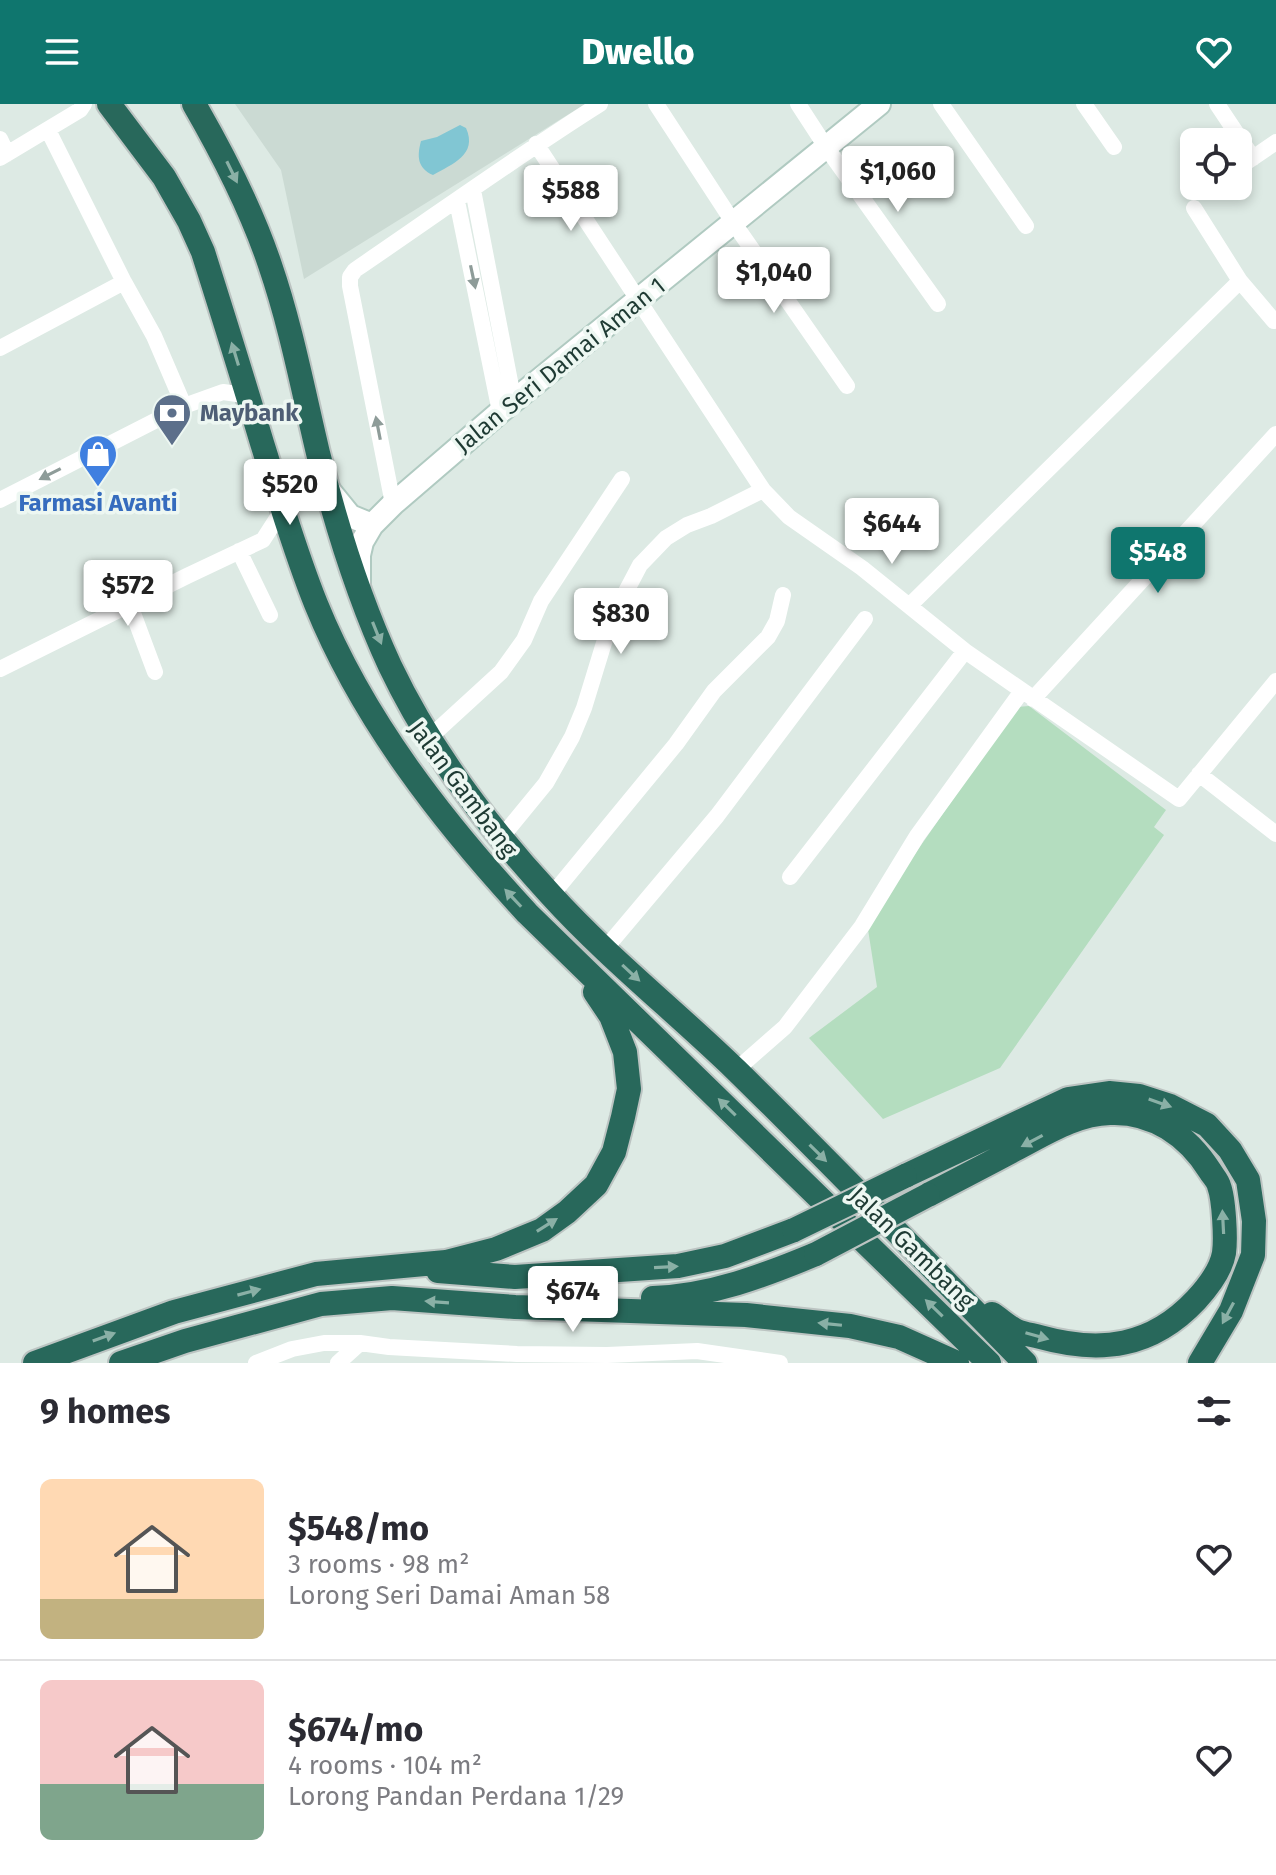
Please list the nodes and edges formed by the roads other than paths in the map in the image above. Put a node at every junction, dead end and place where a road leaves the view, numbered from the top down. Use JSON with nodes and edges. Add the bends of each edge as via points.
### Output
{"nodes":[{"id":1,"x":194,"y":104,"type":"edge"},
{"id":2,"x":600,"y":104,"type":"edge"},
{"id":3,"x":656,"y":104,"type":"edge"},
{"id":4,"x":798,"y":104,"type":"edge"},
{"id":5,"x":879,"y":104,"type":"edge"},
{"id":6,"x":941,"y":104,"type":"edge"},
{"id":7,"x":1084,"y":104,"type":"edge"},
{"id":8,"x":1217,"y":104,"type":"edge"},
{"id":9,"x":82,"y":107,"type":"edge"},
{"id":10,"x":113,"y":110,"type":"edge"},
{"id":11,"x":48,"y":130,"type":"junction"},
{"id":12,"x":1276,"y":142,"type":"edge"},
{"id":13,"x":536,"y":144,"type":"junction"},
{"id":14,"x":826,"y":147,"type":"junction"},
{"id":15,"x":1114,"y":147,"type":"dead end"},
{"id":16,"x":2,"y":151,"type":"edge"},
{"id":17,"x":1253,"y":158,"type":"joint"},
{"id":18,"x":473,"y":190,"type":"junction"},
{"id":19,"x":457,"y":201,"type":"junction"},
{"id":20,"x":1194,"y":208,"type":"dead end"},
{"id":21,"x":733,"y":222,"type":"junction"},
{"id":22,"x":1026,"y":226,"type":"dead end"},
{"id":23,"x":1240,"y":281,"type":"junction"},
{"id":24,"x":124,"y":282,"type":"junction"},
{"id":25,"x":640,"y":300,"type":"junction"},
{"id":26,"x":938,"y":304,"type":"dead end"},
{"id":27,"x":1274,"y":321,"type":"edge"},
{"id":28,"x":0,"y":348,"type":"edge"},
{"id":29,"x":847,"y":386,"type":"dead end"},
{"id":30,"x":249,"y":398,"type":"junction"},
{"id":31,"x":184,"y":406,"type":"junction"},
{"id":32,"x":507,"y":407,"type":"junction"},
{"id":33,"x":1276,"y":434,"type":"edge"},
{"id":34,"x":622,"y":479,"type":"dead end"},
{"id":35,"x":327,"y":488,"type":"junction"},
{"id":36,"x":763,"y":490,"type":"junction"},
{"id":37,"x":0,"y":500,"type":"edge"},
{"id":38,"x":393,"y":504,"type":"junction"},
{"id":39,"x":283,"y":509,"type":"junction"},
{"id":40,"x":372,"y":525,"type":"junction"},
{"id":41,"x":263,"y":540,"type":"junction"},
{"id":42,"x":239,"y":551,"type":"junction"},
{"id":43,"x":299,"y":556,"type":"junction"},
{"id":44,"x":359,"y":588,"type":"junction"},
{"id":45,"x":783,"y":595,"type":"dead end"},
{"id":46,"x":130,"y":605,"type":"junction"},
{"id":47,"x":909,"y":606,"type":"junction"},
{"id":48,"x":270,"y":615,"type":"dead end"},
{"id":49,"x":865,"y":619,"type":"dead end"},
{"id":50,"x":965,"y":651,"type":"junction"},
{"id":51,"x":0,"y":669,"type":"edge"},
{"id":52,"x":155,"y":672,"type":"dead end"},
{"id":53,"x":1276,"y":681,"type":"edge"},
{"id":54,"x":1028,"y":695,"type":"junction"},
{"id":55,"x":430,"y":737,"type":"junction"},
{"id":56,"x":1199,"y":774,"type":"junction"},
{"id":57,"x":1276,"y":834,"type":"edge"},
{"id":58,"x":501,"y":838,"type":"junction"},
{"id":59,"x":790,"y":877,"type":"dead end"},
{"id":60,"x":551,"y":896,"type":"junction"},
{"id":61,"x":605,"y":949,"type":"junction"},
{"id":62,"x":569,"y":953,"type":"junction"},
{"id":63,"x":736,"y":1070,"type":"junction"},
{"id":64,"x":392,"y":1268,"type":"junction"},
{"id":65,"x":947,"y":1283,"type":"junction"},
{"id":66,"x":515,"y":1307,"type":"junction"},
{"id":67,"x":360,"y":1343,"type":"junction"},
{"id":68,"x":512,"y":1358,"type":"edge"},
{"id":69,"x":604,"y":1359,"type":"edge"},
{"id":70,"x":751,"y":1361,"type":"edge"},
{"id":71,"x":35,"y":1363,"type":"edge"},
{"id":72,"x":121,"y":1363,"type":"edge"},
{"id":73,"x":256,"y":1363,"type":"edge"},
{"id":74,"x":338,"y":1363,"type":"edge"},
{"id":75,"x":780,"y":1363,"type":"edge"},
{"id":76,"x":957,"y":1363,"type":"edge"},
{"id":77,"x":989,"y":1363,"type":"edge"},
{"id":78,"x":1025,"y":1363,"type":"edge"},
{"id":79,"x":1200,"y":1363,"type":"edge"}],
"edges":[{"from":1,"to":35,"type":"highway","name":"Jalan Gambang","one_way":true,"via":[[223,153],[271,267]]},
{"from":2,"to":13,"type":"street"},
{"from":3,"to":21,"type":"street"},
{"from":4,"to":14,"type":"street"},
{"from":5,"to":14,"type":"street","name":"Jalan Seri Damai Aman 1"},
{"from":6,"to":22,"type":"street"},
{"from":7,"to":15,"type":"street"},
{"from":8,"to":17,"type":"street"},
{"from":9,"to":10,"type":"street"},
{"from":9,"to":11,"type":"street"},
{"from":30,"to":10,"type":"highway","name":"Jalan Gambang","one_way":true,"via":[[189,221],[164,177]]},
{"from":11,"to":16,"type":"street"},
{"from":11,"to":24,"type":"street"},
{"from":12,"to":17,"type":"street"},
{"from":13,"to":18,"type":"street"},
{"from":13,"to":25,"type":"street"},
{"from":14,"to":21,"type":"street","name":"Jalan Seri Damai Aman 1"},
{"from":14,"to":26,"type":"street"},
{"from":18,"to":19,"type":"street"},
{"from":18,"to":32,"type":"street"},
{"from":19,"to":32,"type":"street","one_way":true},
{"from":38,"to":19,"type":"street","one_way":true,"via":[[350,277]]},
{"from":20,"to":23,"type":"street"},
{"from":21,"to":25,"type":"street","name":"Jalan Seri Damai Aman 1"},
{"from":21,"to":29,"type":"street"},
{"from":23,"to":27,"type":"street"},
{"from":23,"to":47,"type":"street"},
{"from":24,"to":28,"type":"street"},
{"from":24,"to":31,"type":"street"},
{"from":25,"to":32,"type":"street","name":"Jalan Seri Damai Aman 1"},
{"from":25,"to":36,"type":"street"},
{"from":30,"to":31,"type":"street","via":[[223,392]]},
{"from":30,"to":39,"type":"highway","name":"Jalan Gambang"},
{"from":31,"to":37,"type":"street","one_way":true},
{"from":32,"to":38,"type":"street","name":"Jalan Seri Damai Aman 1"},
{"from":33,"to":54,"type":"street"},
{"from":34,"to":55,"type":"street","via":[[501,672]]},
{"from":35,"to":40,"type":"street","via":[[350,516]]},
{"from":35,"to":44,"type":"highway","name":"Jalan Gambang"},
{"from":36,"to":47,"type":"street","via":[[789,517]]},
{"from":36,"to":58,"type":"street","via":[[687,525],[640,565],[611,620],[572,737],[546,783]]},
{"from":38,"to":40,"type":"street","name":"Jalan Seri Damai Aman 1"},
{"from":39,"to":41,"type":"street"},
{"from":39,"to":43,"type":"highway","name":"Jalan Gambang"},
{"from":40,"to":44,"type":"street","name":"Jalan Seri Damai Aman 1","via":[[359,555]]},
{"from":41,"to":42,"type":"street"},
{"from":41,"to":43,"type":"street"},
{"from":42,"to":46,"type":"street"},
{"from":42,"to":48,"type":"street"},
{"from":62,"to":43,"type":"highway","name":"Jalan Gambang","one_way":true,"via":[[483,865],[389,739],[350,673]]},
{"from":44,"to":55,"type":"highway","name":"Jalan Gambang","one_way":true,"via":[[391,667]]},
{"from":45,"to":60,"type":"street","via":[[768,637],[714,691]]},
{"from":46,"to":51,"type":"street"},
{"from":46,"to":52,"type":"street"},
{"from":47,"to":50,"type":"street"},
{"from":49,"to":61,"type":"street","via":[[717,816]]},
{"from":50,"to":54,"type":"street"},
{"from":50,"to":59,"type":"street"},
{"from":53,"to":56,"type":"street"},
{"from":54,"to":56,"type":"street","via":[[1179,799]]},
{"from":54,"to":63,"type":"street","via":[[917,836],[853,939],[785,1027]]},
{"from":55,"to":58,"type":"highway","name":"Jalan Gambang"},
{"from":56,"to":57,"type":"street"},
{"from":58,"to":60,"type":"highway","name":"Jalan Gambang"},
{"from":60,"to":61,"type":"highway","name":"Jalan Gambang"},
{"from":61,"to":63,"type":"highway","name":"Jalan Gambang","one_way":true},
{"from":64,"to":62,"type":"highway","one_way":true,"via":[[496,1249],[542,1230],[596,1185],[614,1152],[623,1117],[629,1089],[625,1052],[611,1016]]},
{"from":77,"to":62,"type":"highway","name":"Jalan Gambang","one_way":true},
{"from":63,"to":65,"type":"highway","name":"Jalan Gambang","one_way":true},
{"from":71,"to":64,"type":"highway","one_way":true,"via":[[188,1308],[316,1274]]},
{"from":64,"to":79,"type":"highway","one_way":true,"bridge":true,"via":[[515,1277],[678,1266],[725,1256],[794,1230],[1068,1099],[1109,1093],[1139,1096],[1207,1125],[1248,1180],[1253,1255],[1231,1311]]},
{"from":65,"to":66,"type":"highway","one_way":true,"bridge":true,"via":[[1016,1330],[1085,1347],[1139,1340],[1184,1313],[1214,1276],[1224,1254],[1219,1186],[1184,1138],[1162,1123],[1110,1113],[1076,1118],[816,1254],[734,1285],[682,1297]]},
{"from":65,"to":78,"type":"highway","name":"Jalan Gambang"},
{"from":66,"to":72,"type":"highway","one_way":true,"via":[[392,1298],[321,1304]]},
{"from":76,"to":66,"type":"highway","one_way":true,"via":[[899,1337],[850,1326],[746,1315]]},
{"from":67,"to":68,"type":"street"},
{"from":67,"to":73,"type":"street","via":[[292,1349]]},
{"from":67,"to":74,"type":"street"},
{"from":68,"to":69,"type":"street"},
{"from":69,"to":70,"type":"street","via":[[697,1351]]},
{"from":70,"to":75,"type":"street"}]}
